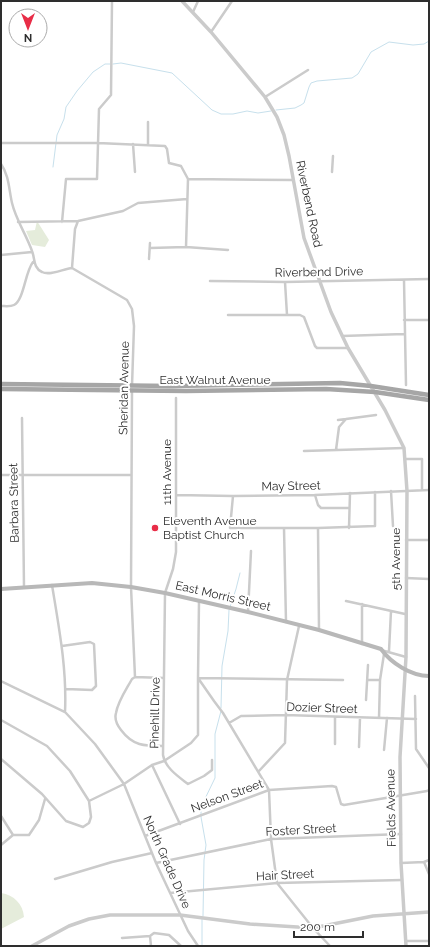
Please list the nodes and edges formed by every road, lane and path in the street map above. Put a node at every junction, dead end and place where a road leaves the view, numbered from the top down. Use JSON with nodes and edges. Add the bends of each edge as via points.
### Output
{"nodes":[{"id":1,"x":112,"y":1,"type":"edge"},
{"id":2,"x":182,"y":1,"type":"edge"},
{"id":3,"x":198,"y":1,"type":"edge"},
{"id":4,"x":232,"y":1,"type":"edge"},
{"id":5,"x":193,"y":12,"type":"junction"},
{"id":6,"x":212,"y":32,"type":"junction"},
{"id":7,"x":308,"y":70,"type":"dead end"},
{"id":8,"x":265,"y":97,"type":"junction"},
{"id":9,"x":148,"y":122,"type":"dead end"},
{"id":10,"x":1,"y":143,"type":"edge"},
{"id":11,"x":98,"y":143,"type":"junction"},
{"id":12,"x":133,"y":144,"type":"junction"},
{"id":13,"x":148,"y":145,"type":"junction"},
{"id":14,"x":333,"y":156,"type":"dead end"},
{"id":15,"x":1,"y":164,"type":"edge"},
{"id":16,"x":135,"y":172,"type":"dead end"},
{"id":17,"x":332,"y":172,"type":"dead end"},
{"id":18,"x":188,"y":179,"type":"junction"},
{"id":19,"x":293,"y":180,"type":"junction"},
{"id":20,"x":187,"y":199,"type":"junction"},
{"id":21,"x":78,"y":221,"type":"junction"},
{"id":22,"x":18,"y":222,"type":"junction"},
{"id":23,"x":62,"y":222,"type":"junction"},
{"id":24,"x":150,"y":243,"type":"dead end"},
{"id":25,"x":150,"y":248,"type":"junction"},
{"id":26,"x":186,"y":248,"type":"junction"},
{"id":27,"x":228,"y":250,"type":"dead end"},
{"id":28,"x":33,"y":252,"type":"junction"},
{"id":29,"x":1,"y":255,"type":"edge"},
{"id":30,"x":150,"y":259,"type":"dead end"},
{"id":31,"x":33,"y":262,"type":"junction"},
{"id":32,"x":72,"y":268,"type":"junction"},
{"id":33,"x":429,"y":279,"type":"edge"},
{"id":34,"x":320,"y":280,"type":"junction"},
{"id":35,"x":404,"y":280,"type":"junction"},
{"id":36,"x":210,"y":281,"type":"dead end"},
{"id":37,"x":286,"y":282,"type":"junction"},
{"id":38,"x":1,"y":306,"type":"edge"},
{"id":39,"x":228,"y":315,"type":"dead end"},
{"id":40,"x":287,"y":315,"type":"junction"},
{"id":41,"x":404,"y":320,"type":"junction"},
{"id":42,"x":429,"y":320,"type":"edge"},
{"id":43,"x":404,"y":334,"type":"junction"},
{"id":44,"x":342,"y":336,"type":"junction"},
{"id":45,"x":348,"y":348,"type":"junction"},
{"id":46,"x":1,"y":384,"type":"edge"},
{"id":47,"x":225,"y":385,"type":"junction"},
{"id":48,"x":406,"y":385,"type":"dead end"},
{"id":49,"x":371,"y":386,"type":"junction"},
{"id":50,"x":132,"y":388,"type":"junction"},
{"id":51,"x":1,"y":389,"type":"edge"},
{"id":52,"x":225,"y":391,"type":"junction"},
{"id":53,"x":375,"y":392,"type":"junction"},
{"id":54,"x":429,"y":395,"type":"edge"},
{"id":55,"x":176,"y":398,"type":"dead end"},
{"id":56,"x":429,"y":400,"type":"edge"},
{"id":57,"x":376,"y":415,"type":"dead end"},
{"id":58,"x":22,"y":418,"type":"dead end"},
{"id":59,"x":346,"y":419,"type":"junction"},
{"id":60,"x":338,"y":420,"type":"junction"},
{"id":61,"x":342,"y":424,"type":"junction"},
{"id":62,"x":339,"y":427,"type":"junction"},
{"id":63,"x":404,"y":448,"type":"junction"},
{"id":64,"x":336,"y":450,"type":"junction"},
{"id":65,"x":304,"y":451,"type":"dead end"},
{"id":66,"x":405,"y":459,"type":"junction"},
{"id":67,"x":1,"y":475,"type":"edge"},
{"id":68,"x":23,"y":475,"type":"junction"},
{"id":69,"x":131,"y":475,"type":"junction"},
{"id":70,"x":422,"y":490,"type":"junction"},
{"id":71,"x":429,"y":490,"type":"edge"},
{"id":72,"x":391,"y":491,"type":"junction"},
{"id":73,"x":407,"y":491,"type":"junction"},
{"id":74,"x":375,"y":492,"type":"junction"},
{"id":75,"x":350,"y":493,"type":"junction"},
{"id":76,"x":176,"y":495,"type":"junction"},
{"id":77,"x":315,"y":495,"type":"junction"},
{"id":78,"x":233,"y":496,"type":"junction"},
{"id":79,"x":349,"y":508,"type":"junction"},
{"id":80,"x":393,"y":526,"type":"dead end"},
{"id":81,"x":284,"y":528,"type":"junction"},
{"id":82,"x":318,"y":528,"type":"junction"},
{"id":83,"x":349,"y":528,"type":"junction"},
{"id":84,"x":405,"y":540,"type":"junction"},
{"id":85,"x":429,"y":540,"type":"edge"},
{"id":86,"x":251,"y":552,"type":"dead end"},
{"id":87,"x":406,"y":578,"type":"junction"},
{"id":88,"x":429,"y":579,"type":"edge"},
{"id":89,"x":52,"y":585,"type":"junction"},
{"id":90,"x":24,"y":587,"type":"junction"},
{"id":91,"x":132,"y":587,"type":"junction"},
{"id":92,"x":1,"y":589,"type":"edge"},
{"id":93,"x":166,"y":593,"type":"junction"},
{"id":94,"x":198,"y":601,"type":"junction"},
{"id":95,"x":346,"y":601,"type":"dead end"},
{"id":96,"x":362,"y":604,"type":"junction"},
{"id":97,"x":391,"y":611,"type":"junction"},
{"id":98,"x":248,"y":612,"type":"junction"},
{"id":99,"x":405,"y":614,"type":"junction"},
{"id":100,"x":286,"y":622,"type":"junction"},
{"id":101,"x":299,"y":626,"type":"junction"},
{"id":102,"x":319,"y":630,"type":"junction"},
{"id":103,"x":362,"y":644,"type":"junction"},
{"id":104,"x":62,"y":646,"type":"junction"},
{"id":105,"x":381,"y":649,"type":"junction"},
{"id":106,"x":389,"y":651,"type":"junction"},
{"id":107,"x":384,"y":654,"type":"junction"},
{"id":108,"x":406,"y":657,"type":"junction"},
{"id":109,"x":368,"y":665,"type":"dead end"},
{"id":110,"x":405,"y":669,"type":"junction"},
{"id":111,"x":429,"y":676,"type":"edge"},
{"id":112,"x":135,"y":677,"type":"junction"},
{"id":113,"x":164,"y":678,"type":"junction"},
{"id":114,"x":198,"y":678,"type":"junction"},
{"id":115,"x":287,"y":680,"type":"junction"},
{"id":116,"x":342,"y":680,"type":"dead end"},
{"id":117,"x":368,"y":680,"type":"junction"},
{"id":118,"x":380,"y":680,"type":"junction"},
{"id":119,"x":1,"y":681,"type":"edge"},
{"id":120,"x":66,"y":689,"type":"junction"},
{"id":121,"x":415,"y":696,"type":"dead end"},
{"id":122,"x":366,"y":700,"type":"dead end"},
{"id":123,"x":65,"y":712,"type":"junction"},
{"id":124,"x":285,"y":715,"type":"junction"},
{"id":125,"x":335,"y":716,"type":"junction"},
{"id":126,"x":360,"y":718,"type":"junction"},
{"id":127,"x":379,"y":718,"type":"junction"},
{"id":128,"x":387,"y":718,"type":"junction"},
{"id":129,"x":402,"y":718,"type":"junction"},
{"id":130,"x":416,"y":719,"type":"junction"},
{"id":131,"x":1,"y":720,"type":"edge"},
{"id":132,"x":229,"y":723,"type":"junction"},
{"id":133,"x":335,"y":744,"type":"dead end"},
{"id":134,"x":163,"y":746,"type":"junction"},
{"id":135,"x":359,"y":747,"type":"dead end"},
{"id":136,"x":384,"y":750,"type":"dead end"},
{"id":137,"x":1,"y":759,"type":"edge"},
{"id":138,"x":212,"y":760,"type":"dead end"},
{"id":139,"x":164,"y":761,"type":"junction"},
{"id":140,"x":152,"y":765,"type":"junction"},
{"id":141,"x":429,"y":768,"type":"edge"},
{"id":142,"x":259,"y":771,"type":"junction"},
{"id":143,"x":124,"y":784,"type":"junction"},
{"id":144,"x":269,"y":790,"type":"junction"},
{"id":145,"x":429,"y":790,"type":"edge"},
{"id":146,"x":401,"y":796,"type":"junction"},
{"id":147,"x":46,"y":799,"type":"junction"},
{"id":148,"x":88,"y":801,"type":"junction"},
{"id":149,"x":1,"y":816,"type":"edge"},
{"id":150,"x":180,"y":824,"type":"junction"},
{"id":151,"x":402,"y":834,"type":"junction"},
{"id":152,"x":13,"y":835,"type":"junction"},
{"id":153,"x":145,"y":836,"type":"junction"},
{"id":154,"x":271,"y":839,"type":"junction"},
{"id":155,"x":1,"y":845,"type":"edge"},
{"id":156,"x":152,"y":853,"type":"junction"},
{"id":157,"x":429,"y":860,"type":"edge"},
{"id":158,"x":424,"y":862,"type":"junction"},
{"id":159,"x":156,"y":863,"type":"junction"},
{"id":160,"x":402,"y":863,"type":"junction"},
{"id":161,"x":429,"y":874,"type":"edge"},
{"id":162,"x":56,"y":879,"type":"dead end"},
{"id":163,"x":402,"y":880,"type":"junction"},
{"id":164,"x":277,"y":884,"type":"junction"},
{"id":165,"x":170,"y":893,"type":"junction"},
{"id":166,"x":429,"y":912,"type":"edge"},
{"id":167,"x":180,"y":914,"type":"junction"},
{"id":168,"x":404,"y":914,"type":"junction"},
{"id":169,"x":313,"y":928,"type":"junction"},
{"id":170,"x":150,"y":936,"type":"junction"},
{"id":171,"x":122,"y":938,"type":"dead end"},
{"id":172,"x":405,"y":941,"type":"junction"},
{"id":173,"x":429,"y":941,"type":"edge"},
{"id":174,"x":32,"y":946,"type":"edge"},
{"id":175,"x":151,"y":946,"type":"edge"},
{"id":176,"x":181,"y":946,"type":"edge"},
{"id":177,"x":198,"y":946,"type":"edge"},
{"id":178,"x":330,"y":946,"type":"edge"},
{"id":179,"x":406,"y":946,"type":"edge"}],
"edges":[{"from":1,"to":11,"type":"street","via":[[111,95],[99,109]]},
{"from":2,"to":5,"type":"street","name":"Riverbend Road"},
{"from":3,"to":5,"type":"street"},
{"from":4,"to":6,"type":"street"},
{"from":5,"to":6,"type":"street","name":"Riverbend Road"},
{"from":6,"to":8,"type":"street","name":"Riverbend Road"},
{"from":7,"to":8,"type":"street"},
{"from":8,"to":19,"type":"street","name":"Riverbend Road","via":[[284,135]]},
{"from":9,"to":13,"type":"street"},
{"from":10,"to":11,"type":"street"},
{"from":11,"to":12,"type":"street"},
{"from":11,"to":23,"type":"street","via":[[97,179],[66,179]]},
{"from":12,"to":13,"type":"street"},
{"from":12,"to":16,"type":"street"},
{"from":13,"to":18,"type":"street","via":[[162,145],[167,148],[169,163],[181,166]]},
{"from":14,"to":17,"type":"street"},
{"from":15,"to":22,"type":"street","via":[[7,176]]},
{"from":18,"to":19,"type":"street"},
{"from":18,"to":20,"type":"street"},
{"from":19,"to":34,"type":"street","name":"Riverbend Road","via":[[304,238]]},
{"from":20,"to":21,"type":"street","via":[[138,203],[123,211]]},
{"from":20,"to":26,"type":"street"},
{"from":21,"to":23,"type":"street"},
{"from":21,"to":32,"type":"street"},
{"from":22,"to":23,"type":"street"},
{"from":22,"to":28,"type":"street"},
{"from":24,"to":25,"type":"street"},
{"from":25,"to":26,"type":"street"},
{"from":25,"to":30,"type":"street"},
{"from":26,"to":27,"type":"street"},
{"from":28,"to":29,"type":"street"},
{"from":28,"to":31,"type":"street"},
{"from":31,"to":32,"type":"street","via":[[41,272],[46,273]]},
{"from":31,"to":38,"type":"street","via":[[29,266],[17,302],[12,306]]},
{"from":32,"to":50,"type":"street","name":"Sheridan Avenue","via":[[127,300],[132,309]]},
{"from":33,"to":35,"type":"street","name":"Riverbend Drive"},
{"from":34,"to":35,"type":"street","name":"Riverbend Drive"},
{"from":34,"to":37,"type":"street","name":"Riverbend Drive"},
{"from":34,"to":44,"type":"street","name":"Riverbend Road"},
{"from":35,"to":41,"type":"street"},
{"from":36,"to":37,"type":"street","name":"Riverbend Drive"},
{"from":37,"to":40,"type":"street"},
{"from":39,"to":40,"type":"street"},
{"from":40,"to":45,"type":"street","via":[[302,316],[318,348]]},
{"from":41,"to":42,"type":"street"},
{"from":41,"to":43,"type":"street"},
{"from":43,"to":44,"type":"street"},
{"from":43,"to":48,"type":"street"},
{"from":44,"to":45,"type":"street","name":"Riverbend Road"},
{"from":45,"to":49,"type":"street","name":"Riverbend Road"},
{"from":46,"to":50,"type":"main road","name":"East Walnut Avenue"},
{"from":47,"to":49,"type":"main road","name":"East Walnut Avenue"},
{"from":47,"to":50,"type":"main road","name":"East Walnut Avenue"},
{"from":47,"to":52,"type":"main road"},
{"from":49,"to":53,"type":"street","name":"Riverbend Road"},
{"from":49,"to":54,"type":"main road","name":"East Walnut Avenue"},
{"from":50,"to":51,"type":"main road","name":"East Walnut Avenue"},
{"from":50,"to":52,"type":"main road","name":"East Walnut Avenue"},
{"from":50,"to":69,"type":"street","name":"Sheridan Avenue"},
{"from":52,"to":53,"type":"main road","name":"East Walnut Avenue","via":[[326,389]]},
{"from":53,"to":56,"type":"main road","name":"East Walnut Avenue"},
{"from":53,"to":63,"type":"street","name":"Riverbend Road"},
{"from":55,"to":76,"type":"street","name":"11th Avenue"},
{"from":57,"to":59,"type":"street"},
{"from":58,"to":68,"type":"street","name":"Barbara Street"},
{"from":59,"to":60,"type":"street"},
{"from":59,"to":61,"type":"street"},
{"from":60,"to":61,"type":"street"},
{"from":60,"to":62,"type":"street"},
{"from":61,"to":62,"type":"street"},
{"from":62,"to":64,"type":"street"},
{"from":63,"to":64,"type":"street"},
{"from":63,"to":66,"type":"street","name":"5th Avenue"},
{"from":64,"to":65,"type":"street"},
{"from":66,"to":70,"type":"street","via":[[422,459]]},
{"from":66,"to":73,"type":"street","name":"5th Avenue"},
{"from":67,"to":68,"type":"street"},
{"from":68,"to":69,"type":"street"},
{"from":68,"to":90,"type":"street","name":"Barbara Street"},
{"from":69,"to":91,"type":"street","name":"Sheridan Avenue"},
{"from":70,"to":71,"type":"street","name":"May Street"},
{"from":70,"to":73,"type":"street","name":"May Street"},
{"from":72,"to":73,"type":"street","name":"May Street"},
{"from":72,"to":74,"type":"street","name":"May Street"},
{"from":72,"to":80,"type":"street"},
{"from":73,"to":84,"type":"street","name":"5th Avenue"},
{"from":74,"to":75,"type":"street","name":"May Street"},
{"from":74,"to":83,"type":"street","via":[[375,526]]},
{"from":75,"to":77,"type":"street","name":"May Street"},
{"from":75,"to":79,"type":"street"},
{"from":76,"to":78,"type":"street","name":"May Street"},
{"from":76,"to":93,"type":"street","name":"11th Avenue","via":[[176,552]]},
{"from":77,"to":78,"type":"street","name":"May Street"},
{"from":77,"to":79,"type":"street","via":[[321,508]]},
{"from":78,"to":81,"type":"street","via":[[230,528]]},
{"from":79,"to":83,"type":"street"},
{"from":81,"to":82,"type":"street"},
{"from":81,"to":100,"type":"street"},
{"from":82,"to":83,"type":"street"},
{"from":82,"to":102,"type":"street"},
{"from":84,"to":85,"type":"street"},
{"from":84,"to":87,"type":"street","name":"5th Avenue"},
{"from":86,"to":98,"type":"street"},
{"from":87,"to":88,"type":"street"},
{"from":87,"to":99,"type":"street","name":"5th Avenue"},
{"from":89,"to":90,"type":"main road","name":"East Morris Street"},
{"from":89,"to":91,"type":"main road","name":"East Morris Street","via":[[92,583]]},
{"from":89,"to":104,"type":"street"},
{"from":90,"to":92,"type":"main road","name":"East Morris Street"},
{"from":91,"to":93,"type":"main road","name":"East Morris Street"},
{"from":91,"to":112,"type":"street","name":"Sheridan Avenue"},
{"from":93,"to":94,"type":"main road","name":"East Morris Street"},
{"from":93,"to":113,"type":"street","name":"Pinehill Drive"},
{"from":94,"to":98,"type":"main road","name":"East Morris Street"},
{"from":94,"to":114,"type":"street"},
{"from":95,"to":96,"type":"street"},
{"from":96,"to":97,"type":"street"},
{"from":96,"to":103,"type":"street"},
{"from":97,"to":99,"type":"street"},
{"from":97,"to":106,"type":"street"},
{"from":98,"to":100,"type":"main road","name":"East Morris Street"},
{"from":99,"to":108,"type":"street","name":"5th Avenue"},
{"from":100,"to":101,"type":"main road","name":"East Morris Street"},
{"from":101,"to":102,"type":"main road","name":"East Morris Street"},
{"from":101,"to":115,"type":"street"},
{"from":102,"to":103,"type":"main road","name":"East Morris Street"},
{"from":103,"to":105,"type":"main road","name":"East Morris Street"},
{"from":104,"to":120,"type":"street"},
{"from":104,"to":120,"type":"street","via":[[90,642],[94,644],[96,686],[92,690]]},
{"from":105,"to":106,"type":"street"},
{"from":105,"to":107,"type":"main road"},
{"from":106,"to":108,"type":"street"},
{"from":107,"to":110,"type":"main road"},
{"from":107,"to":118,"type":"street"},
{"from":108,"to":110,"type":"street","name":"5th Avenue"},
{"from":109,"to":117,"type":"street"},
{"from":110,"to":111,"type":"main road"},
{"from":110,"to":129,"type":"street","name":"Fields Avenue"},
{"from":112,"to":113,"type":"street"},
{"from":112,"to":134,"type":"street","via":[[118,705],[117,724],[131,742]]},
{"from":113,"to":134,"type":"street","name":"Pinehill Drive"},
{"from":114,"to":115,"type":"street"},
{"from":114,"to":132,"type":"street"},
{"from":114,"to":139,"type":"street","via":[[198,735],[191,743]]},
{"from":115,"to":116,"type":"street"},
{"from":115,"to":124,"type":"street"},
{"from":117,"to":118,"type":"street"},
{"from":117,"to":122,"type":"street"},
{"from":118,"to":127,"type":"street"},
{"from":119,"to":123,"type":"street"},
{"from":120,"to":123,"type":"street"},
{"from":121,"to":130,"type":"street"},
{"from":123,"to":143,"type":"street","name":"North Grade Drive","via":[[95,744]]},
{"from":124,"to":125,"type":"street","name":"Dozier Street"},
{"from":124,"to":132,"type":"street","name":"Dozier Street","via":[[241,716]]},
{"from":124,"to":142,"type":"street","via":[[285,743]]},
{"from":125,"to":126,"type":"street","name":"Dozier Street"},
{"from":125,"to":133,"type":"street"},
{"from":126,"to":127,"type":"street","name":"Dozier Street"},
{"from":126,"to":135,"type":"street"},
{"from":127,"to":128,"type":"street","name":"Dozier Street"},
{"from":128,"to":129,"type":"street","name":"Dozier Street"},
{"from":128,"to":136,"type":"street"},
{"from":129,"to":130,"type":"street","name":"Dozier Street"},
{"from":129,"to":146,"type":"street","name":"Fields Avenue"},
{"from":130,"to":141,"type":"street","via":[[416,749]]},
{"from":131,"to":148,"type":"street","via":[[47,746],[70,770]]},
{"from":132,"to":142,"type":"street"},
{"from":134,"to":139,"type":"street","name":"Pinehill Drive"},
{"from":137,"to":147,"type":"street"},
{"from":138,"to":139,"type":"street","name":"Pinehill Drive","via":[[212,770],[188,784]]},
{"from":139,"to":140,"type":"street"},
{"from":140,"to":143,"type":"street"},
{"from":140,"to":150,"type":"street"},
{"from":142,"to":144,"type":"street"},
{"from":143,"to":148,"type":"street"},
{"from":143,"to":153,"type":"street","name":"North Grade Drive"},
{"from":144,"to":146,"type":"street","name":"Nelson Street","via":[[332,786],[336,787],[341,804],[344,805]]},
{"from":144,"to":150,"type":"street","name":"Nelson Street"},
{"from":144,"to":154,"type":"street"},
{"from":145,"to":146,"type":"street"},
{"from":146,"to":151,"type":"street","name":"Fields Avenue"},
{"from":147,"to":148,"type":"street","via":[[66,822],[83,827],[89,823],[91,817]]},
{"from":147,"to":152,"type":"street","via":[[39,820],[29,835]]},
{"from":149,"to":152,"type":"street"},
{"from":150,"to":153,"type":"street","name":"Nelson Street"},
{"from":151,"to":154,"type":"street","name":"Foster Street"},
{"from":151,"to":160,"type":"street","name":"Fields Avenue"},
{"from":152,"to":155,"type":"street"},
{"from":153,"to":156,"type":"street","name":"North Grade Drive"},
{"from":154,"to":159,"type":"street","name":"Foster Street"},
{"from":154,"to":164,"type":"street"},
{"from":156,"to":159,"type":"street","name":"North Grade Drive"},
{"from":156,"to":162,"type":"street"},
{"from":157,"to":158,"type":"street"},
{"from":158,"to":160,"type":"street"},
{"from":158,"to":161,"type":"street"},
{"from":159,"to":165,"type":"street","name":"North Grade Drive"},
{"from":160,"to":163,"type":"street","name":"Fields Avenue"},
{"from":163,"to":164,"type":"street","name":"Hair Street"},
{"from":163,"to":168,"type":"street","name":"Fields Avenue"},
{"from":164,"to":165,"type":"street","name":"Hair Street"},
{"from":164,"to":169,"type":"street"},
{"from":165,"to":167,"type":"street","name":"North Grade Drive"},
{"from":166,"to":168,"type":"street"},
{"from":167,"to":169,"type":"street","via":[[250,924]]},
{"from":167,"to":174,"type":"street","via":[[100,916],[69,926]]},
{"from":167,"to":177,"type":"street","name":"North Grade Drive"},
{"from":168,"to":169,"type":"street","via":[[373,916]]},
{"from":168,"to":172,"type":"street","name":"Fields Avenue"},
{"from":169,"to":178,"type":"street"},
{"from":170,"to":171,"type":"street"},
{"from":170,"to":175,"type":"street"},
{"from":170,"to":176,"type":"street","via":[[154,933],[170,935]]},
{"from":172,"to":173,"type":"street"},
{"from":172,"to":179,"type":"street","name":"Fields Avenue"}]}
